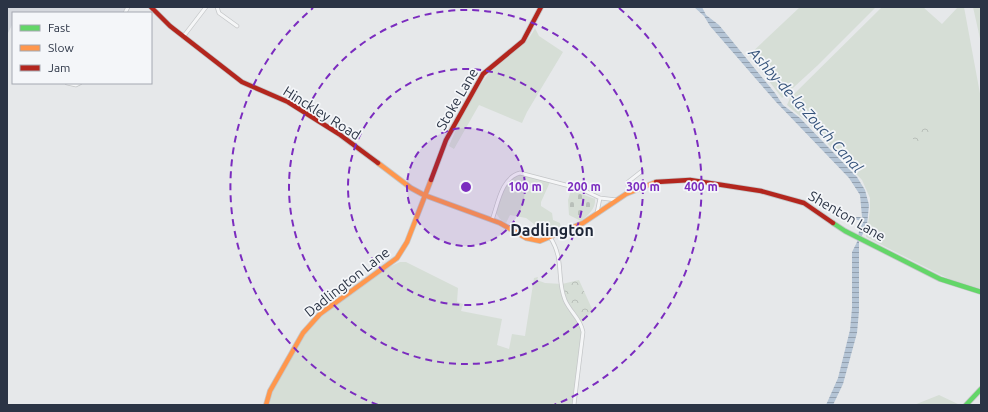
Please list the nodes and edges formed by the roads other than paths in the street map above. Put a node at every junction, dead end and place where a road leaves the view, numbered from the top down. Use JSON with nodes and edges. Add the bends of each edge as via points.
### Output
{"nodes":[{"id":1,"x":151,"y":7,"type":"edge"},
{"id":2,"x":206,"y":7,"type":"edge"},
{"id":3,"x":217,"y":7,"type":"edge"},
{"id":4,"x":541,"y":7,"type":"edge"},
{"id":5,"x":236,"y":26,"type":"dead end"},
{"id":6,"x":183,"y":36,"type":"junction"},
{"id":7,"x":634,"y":170,"type":"dead end"},
{"id":8,"x":642,"y":171,"type":"dead end"},
{"id":9,"x":637,"y":174,"type":"junction"},
{"id":10,"x":631,"y":191,"type":"junction"},
{"id":11,"x":424,"y":195,"type":"junction"},
{"id":12,"x":600,"y":198,"type":"junction"},
{"id":13,"x":617,"y":200,"type":"junction"},
{"id":14,"x":597,"y":213,"type":"junction"},
{"id":15,"x":492,"y":220,"type":"junction"},
{"id":16,"x":550,"y":237,"type":"junction"},
{"id":17,"x":981,"y":292,"type":"edge"},
{"id":18,"x":981,"y":389,"type":"edge"},
{"id":19,"x":266,"y":405,"type":"edge"},
{"id":20,"x":574,"y":405,"type":"edge"},
{"id":21,"x":966,"y":405,"type":"edge"}],
"edges":[{"from":1,"to":6,"type":"street","name":"Hinckley Road"},
{"from":2,"to":6,"type":"street"},
{"from":3,"to":5,"type":"street","via":[[219,13]]},
{"from":4,"to":11,"type":"street","name":"Stoke Lane","via":[[523,41],[483,74],[446,140]]},
{"from":6,"to":11,"type":"street","name":"Hinckley Road","via":[[242,82],[288,102],[339,134]]},
{"from":7,"to":9,"type":"street"},
{"from":8,"to":9,"type":"street"},
{"from":9,"to":10,"type":"street","via":[[628,182]]},
{"from":10,"to":13,"type":"street","name":"Shenton Lane"},
{"from":10,"to":17,"type":"street","name":"Shenton Lane","via":[[657,182],[680,180],[761,191],[804,203],[864,241],[940,279]]},
{"from":11,"to":15,"type":"street","name":"Hinckley Road"},
{"from":11,"to":19,"type":"street","name":"Dadlington Lane","via":[[407,242],[397,258],[320,314],[311,324],[303,333]]},
{"from":12,"to":13,"type":"street"},
{"from":12,"to":14,"type":"street"},
{"from":12,"to":15,"type":"street","via":[[581,189],[520,173],[504,184]]},
{"from":13,"to":14,"type":"street","name":"Shenton Lane"},
{"from":14,"to":16,"type":"street","name":"Shenton Lane","via":[[584,223]]},
{"from":15,"to":16,"type":"street","name":"Hinckley Road","via":[[526,238],[540,241]]},
{"from":16,"to":20,"type":"street","via":[[559,254],[564,298],[581,323],[583,332]]},
{"from":18,"to":21,"type":"street"}]}
